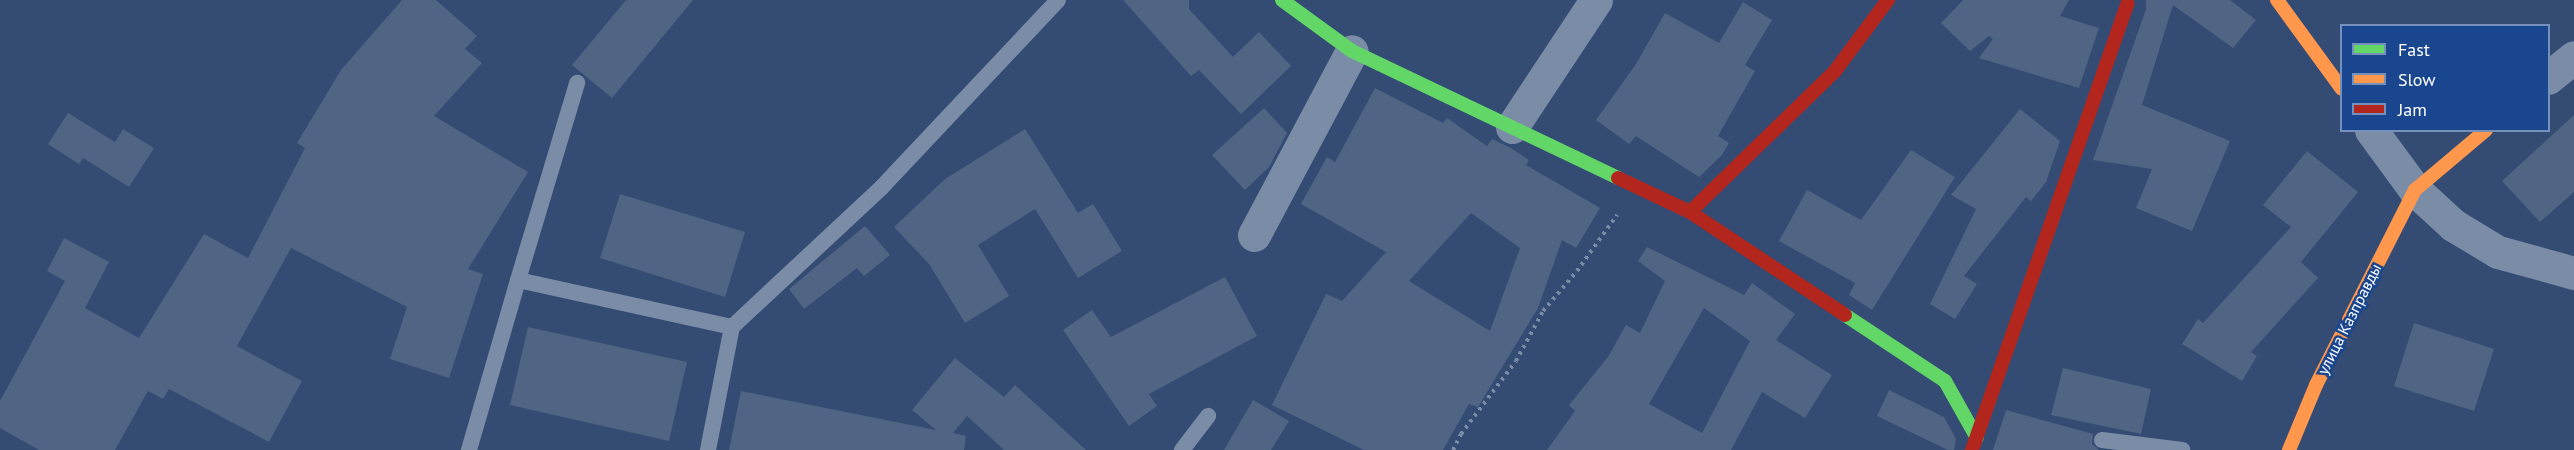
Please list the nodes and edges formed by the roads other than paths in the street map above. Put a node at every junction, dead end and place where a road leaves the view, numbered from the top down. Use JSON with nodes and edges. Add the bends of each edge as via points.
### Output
{"nodes":[{"id":1,"x":1058,"y":0,"type":"edge"},
{"id":2,"x":1282,"y":0,"type":"edge"},
{"id":3,"x":1596,"y":0,"type":"edge"},
{"id":4,"x":1888,"y":0,"type":"edge"},
{"id":5,"x":2277,"y":0,"type":"edge"},
{"id":6,"x":2128,"y":3,"type":"dead end"},
{"id":7,"x":1352,"y":51,"type":"junction"},
{"id":8,"x":2574,"y":57,"type":"edge"},
{"id":9,"x":2550,"y":76,"type":"edge"},
{"id":10,"x":577,"y":84,"type":"dead end"},
{"id":11,"x":2340,"y":86,"type":"edge"},
{"id":12,"x":1512,"y":127,"type":"junction"},
{"id":13,"x":2372,"y":132,"type":"edge"},
{"id":14,"x":2484,"y":132,"type":"edge"},
{"id":15,"x":2415,"y":190,"type":"junction"},
{"id":16,"x":1690,"y":212,"type":"junction"},
{"id":17,"x":1254,"y":235,"type":"dead end"},
{"id":18,"x":2574,"y":273,"type":"edge"},
{"id":19,"x":518,"y":280,"type":"junction"},
{"id":20,"x":732,"y":327,"type":"junction"},
{"id":21,"x":1208,"y":416,"type":"dead end"},
{"id":22,"x":2102,"y":440,"type":"dead end"},
{"id":23,"x":1974,"y":444,"type":"edge"},
{"id":24,"x":469,"y":450,"type":"edge"},
{"id":25,"x":708,"y":450,"type":"edge"},
{"id":26,"x":1182,"y":450,"type":"edge"},
{"id":27,"x":2182,"y":450,"type":"edge"},
{"id":28,"x":2289,"y":450,"type":"edge"}],
"edges":[{"from":1,"to":20,"type":"lane","via":[[881,188]]},
{"from":2,"to":7,"type":"street"},
{"from":3,"to":12,"type":"street"},
{"from":4,"to":16,"type":"street","via":[[1835,71]]},
{"from":5,"to":11,"type":"street"},
{"from":6,"to":23,"type":"street"},
{"from":7,"to":12,"type":"street"},
{"from":7,"to":17,"type":"street"},
{"from":8,"to":9,"type":"street"},
{"from":10,"to":19,"type":"lane"},
{"from":12,"to":16,"type":"street"},
{"from":13,"to":15,"type":"street"},
{"from":14,"to":15,"type":"street","name":"улица Казправды"},
{"from":15,"to":18,"type":"street","via":[[2453,225],[2498,252]]},
{"from":15,"to":28,"type":"street","name":"улица Казправды","via":[[2316,385]]},
{"from":16,"to":23,"type":"street","via":[[1945,381]]},
{"from":19,"to":20,"type":"lane"},
{"from":19,"to":24,"type":"lane"},
{"from":20,"to":25,"type":"lane"},
{"from":21,"to":26,"type":"lane"},
{"from":22,"to":27,"type":"lane"}]}
